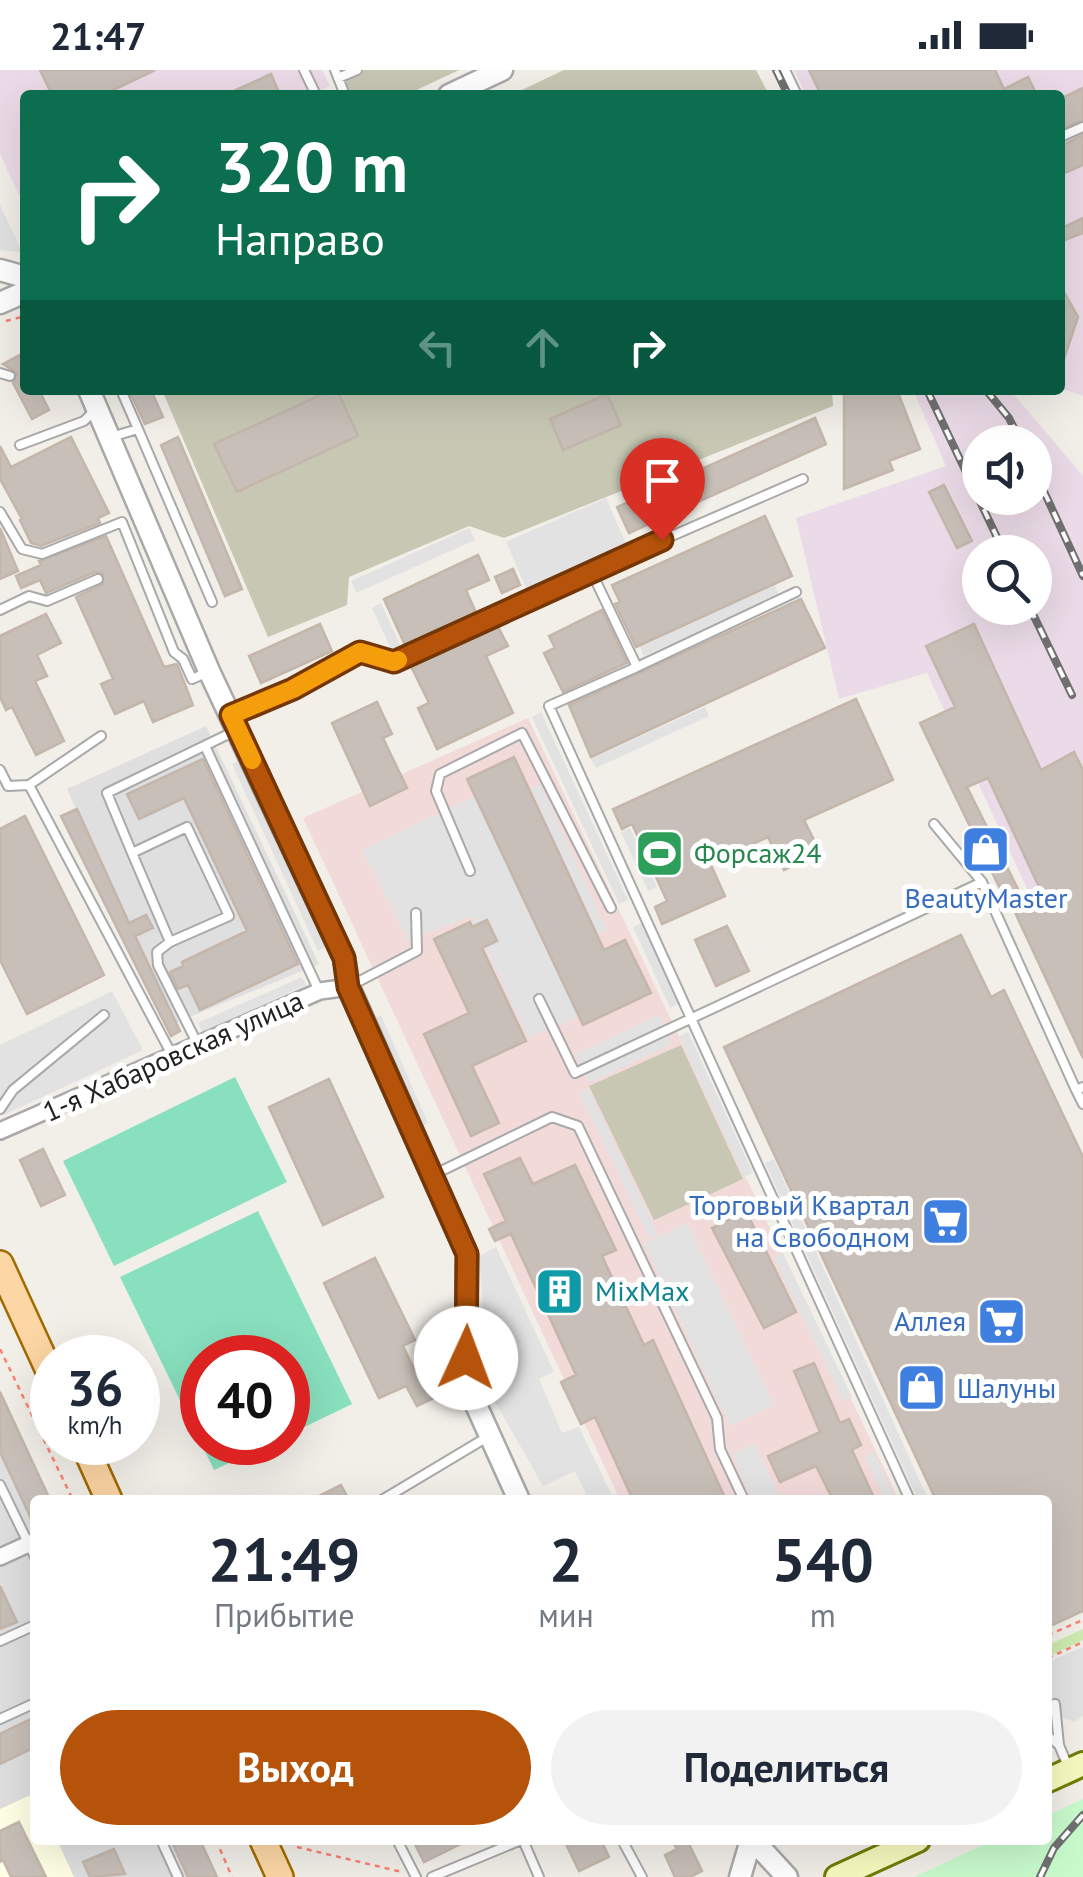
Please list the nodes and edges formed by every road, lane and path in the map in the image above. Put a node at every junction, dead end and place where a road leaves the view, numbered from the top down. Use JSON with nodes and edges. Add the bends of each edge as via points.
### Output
{"nodes":[{"id":1,"x":356,"y":70,"type":"edge"},
{"id":2,"x":502,"y":70,"type":"edge"},
{"id":3,"x":337,"y":74,"type":"edge"},
{"id":4,"x":460,"y":90,"type":"edge"},
{"id":5,"x":3,"y":312,"type":"edge"},
{"id":6,"x":20,"y":318,"type":"edge"},
{"id":7,"x":123,"y":395,"type":"edge"},
{"id":8,"x":93,"y":399,"type":"edge"},
{"id":9,"x":138,"y":429,"type":"junction"},
{"id":10,"x":111,"y":438,"type":"junction"},
{"id":11,"x":20,"y":445,"type":"dead end"},
{"id":12,"x":803,"y":478,"type":"dead end"},
{"id":13,"x":0,"y":512,"type":"edge"},
{"id":14,"x":591,"y":571,"type":"junction"},
{"id":15,"x":98,"y":579,"type":"dead end"},
{"id":16,"x":796,"y":592,"type":"dead end"},
{"id":17,"x":212,"y":602,"type":"dead end"},
{"id":18,"x":0,"y":610,"type":"edge"},
{"id":19,"x":638,"y":667,"type":"junction"},
{"id":20,"x":209,"y":671,"type":"junction"},
{"id":21,"x":234,"y":722,"type":"junction"},
{"id":22,"x":101,"y":736,"type":"dead end"},
{"id":23,"x":205,"y":746,"type":"junction"},
{"id":24,"x":0,"y":770,"type":"edge"},
{"id":25,"x":30,"y":785,"type":"junction"},
{"id":26,"x":934,"y":824,"type":"dead end"},
{"id":27,"x":132,"y":852,"type":"junction"},
{"id":28,"x":470,"y":871,"type":"dead end"},
{"id":29,"x":982,"y":882,"type":"junction"},
{"id":30,"x":611,"y":908,"type":"dead end"},
{"id":31,"x":416,"y":913,"type":"dead end"},
{"id":32,"x":170,"y":942,"type":"junction"},
{"id":33,"x":348,"y":987,"type":"junction"},
{"id":34,"x":320,"y":992,"type":"junction"},
{"id":35,"x":539,"y":999,"type":"dead end"},
{"id":36,"x":104,"y":1015,"type":"dead end"},
{"id":37,"x":692,"y":1020,"type":"junction"},
{"id":38,"x":198,"y":1045,"type":"junction"},
{"id":39,"x":172,"y":1055,"type":"junction"},
{"id":40,"x":1080,"y":1088,"type":"edge"},
{"id":41,"x":1083,"y":1104,"type":"edge"},
{"id":42,"x":0,"y":1110,"type":"edge"},
{"id":43,"x":0,"y":1132,"type":"edge"},
{"id":44,"x":431,"y":1176,"type":"junction"},
{"id":45,"x":0,"y":1264,"type":"edge"},
{"id":46,"x":33,"y":1335,"type":"edge"},
{"id":47,"x":0,"y":1349,"type":"edge"},
{"id":48,"x":489,"y":1436,"type":"junction"},
{"id":49,"x":94,"y":1465,"type":"edge"},
{"id":50,"x":0,"y":1485,"type":"edge"},
{"id":51,"x":71,"y":1495,"type":"edge"},
{"id":52,"x":108,"y":1495,"type":"edge"},
{"id":53,"x":390,"y":1495,"type":"edge"},
{"id":54,"x":516,"y":1495,"type":"edge"},
{"id":55,"x":742,"y":1495,"type":"edge"},
{"id":56,"x":908,"y":1495,"type":"edge"},
{"id":57,"x":30,"y":1542,"type":"edge"},
{"id":58,"x":30,"y":1549,"type":"edge"},
{"id":59,"x":0,"y":1558,"type":"edge"},
{"id":60,"x":1070,"y":1616,"type":"dead end"},
{"id":61,"x":1083,"y":1620,"type":"edge"},
{"id":62,"x":1073,"y":1624,"type":"junction"},
{"id":63,"x":30,"y":1627,"type":"edge"},
{"id":64,"x":1052,"y":1633,"type":"edge"},
{"id":65,"x":0,"y":1641,"type":"edge"},
{"id":66,"x":1083,"y":1642,"type":"edge"},
{"id":67,"x":1052,"y":1656,"type":"edge"},
{"id":68,"x":1055,"y":1704,"type":"dead end"},
{"id":69,"x":30,"y":1705,"type":"edge"},
{"id":70,"x":0,"y":1719,"type":"edge"},
{"id":71,"x":1052,"y":1739,"type":"edge"},
{"id":72,"x":1059,"y":1745,"type":"junction"},
{"id":73,"x":1066,"y":1772,"type":"edge"},
{"id":74,"x":163,"y":1845,"type":"edge"},
{"id":75,"x":218,"y":1845,"type":"edge"},
{"id":76,"x":265,"y":1845,"type":"edge"},
{"id":77,"x":400,"y":1845,"type":"edge"},
{"id":78,"x":510,"y":1845,"type":"edge"},
{"id":79,"x":524,"y":1845,"type":"edge"},
{"id":80,"x":625,"y":1845,"type":"edge"},
{"id":81,"x":750,"y":1845,"type":"edge"},
{"id":82,"x":757,"y":1845,"type":"edge"},
{"id":83,"x":907,"y":1845,"type":"edge"},
{"id":84,"x":297,"y":1847,"type":"dead end"},
{"id":85,"x":415,"y":1876,"type":"edge"},
{"id":86,"x":178,"y":1877,"type":"edge"},
{"id":87,"x":232,"y":1877,"type":"edge"},
{"id":88,"x":280,"y":1877,"type":"edge"},
{"id":89,"x":432,"y":1877,"type":"edge"},
{"id":90,"x":539,"y":1877,"type":"edge"},
{"id":91,"x":642,"y":1877,"type":"edge"},
{"id":92,"x":740,"y":1877,"type":"edge"},
{"id":93,"x":787,"y":1877,"type":"edge"},
{"id":94,"x":837,"y":1877,"type":"edge"}],
"edges":[{"from":1,"to":3,"type":"lane"},
{"from":2,"to":4,"type":"street"},
{"from":5,"to":6,"type":"path","via":[[7,323]]},
{"from":7,"to":9,"type":"lane"},
{"from":8,"to":10,"type":"street"},
{"from":8,"to":11,"type":"lane","via":[[84,420]]},
{"from":9,"to":10,"type":"lane"},
{"from":9,"to":17,"type":"lane"},
{"from":10,"to":20,"type":"street"},
{"from":12,"to":14,"type":"lane"},
{"from":13,"to":20,"type":"lane","via":[[22,549],[42,554],[122,522],[174,652],[192,679]]},
{"from":14,"to":19,"type":"lane"},
{"from":14,"to":21,"type":"lane","via":[[394,662],[360,652]]},
{"from":15,"to":18,"type":"lane"},
{"from":16,"to":19,"type":"lane"},
{"from":19,"to":37,"type":"lane","via":[[548,706]]},
{"from":20,"to":21,"type":"street"},
{"from":21,"to":23,"type":"lane"},
{"from":21,"to":33,"type":"street","via":[[344,958]]},
{"from":22,"to":25,"type":"lane"},
{"from":23,"to":27,"type":"lane","via":[[107,793]]},
{"from":23,"to":34,"type":"lane"},
{"from":24,"to":25,"type":"lane","via":[[8,786]]},
{"from":25,"to":39,"type":"lane"},
{"from":26,"to":29,"type":"lane"},
{"from":27,"to":32,"type":"lane"},
{"from":27,"to":32,"type":"lane","via":[[187,827],[228,916]]},
{"from":28,"to":30,"type":"lane","via":[[436,791],[440,774],[522,732]]},
{"from":29,"to":37,"type":"lane"},
{"from":29,"to":40,"type":"lane"},
{"from":31,"to":33,"type":"lane","via":[[417,950]]},
{"from":32,"to":38,"type":"lane","via":[[158,952],[158,965]]},
{"from":33,"to":34,"type":"street","name":"1-я Хабаровская улица"},
{"from":33,"to":44,"type":"street"},
{"from":34,"to":38,"type":"street","name":"1-я Хабаровская улица"},
{"from":35,"to":37,"type":"lane","via":[[575,1073]]},
{"from":36,"to":42,"type":"lane","via":[[13,1090]]},
{"from":37,"to":56,"type":"lane"},
{"from":38,"to":39,"type":"street","name":"1-я Хабаровская улица"},
{"from":39,"to":43,"type":"street","name":"1-я Хабаровская улица"},
{"from":40,"to":41,"type":"lane"},
{"from":44,"to":48,"type":"street","via":[[467,1254],[466,1358]]},
{"from":44,"to":55,"type":"lane","via":[[552,1116],[578,1126],[717,1418],[720,1449]]},
{"from":45,"to":46,"type":"main road"},
{"from":47,"to":51,"type":"path"},
{"from":48,"to":53,"type":"lane"},
{"from":48,"to":54,"type":"street"},
{"from":49,"to":52,"type":"main road"},
{"from":50,"to":57,"type":"lane"},
{"from":58,"to":59,"type":"street"},
{"from":60,"to":62,"type":"path"},
{"from":61,"to":62,"type":"path"},
{"from":62,"to":64,"type":"path"},
{"from":63,"to":65,"type":"lane"},
{"from":66,"to":67,"type":"path"},
{"from":68,"to":72,"type":"lane"},
{"from":69,"to":70,"type":"lane"},
{"from":71,"to":72,"type":"lane"},
{"from":72,"to":73,"type":"lane"},
{"from":74,"to":86,"type":"lane"},
{"from":75,"to":87,"type":"path"},
{"from":76,"to":88,"type":"main road"},
{"from":77,"to":85,"type":"lane"},
{"from":78,"to":89,"type":"lane"},
{"from":79,"to":90,"type":"lane"},
{"from":80,"to":91,"type":"lane"},
{"from":81,"to":92,"type":"street"},
{"from":82,"to":93,"type":"street"},
{"from":83,"to":94,"type":"main road"},
{"from":84,"to":85,"type":"path"}]}
